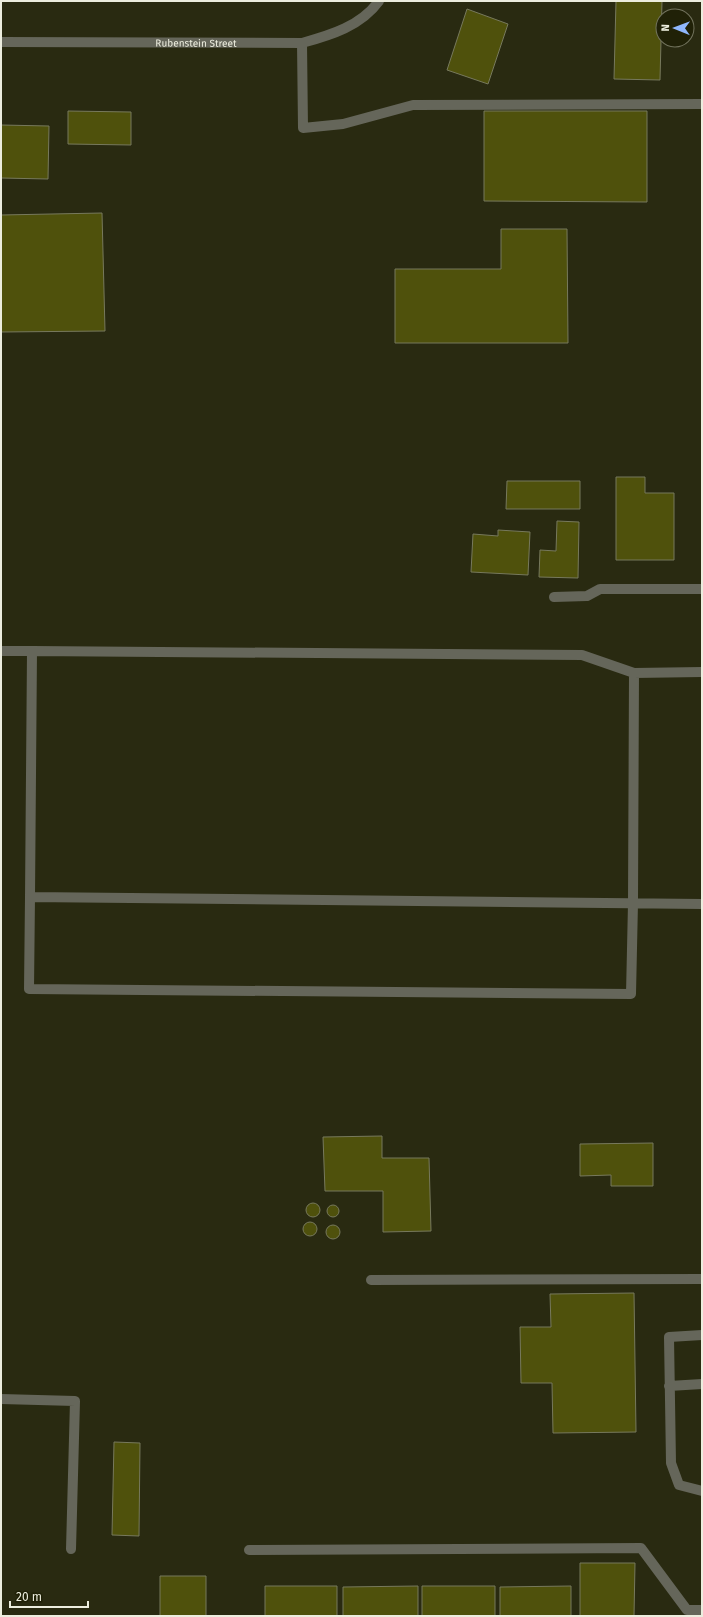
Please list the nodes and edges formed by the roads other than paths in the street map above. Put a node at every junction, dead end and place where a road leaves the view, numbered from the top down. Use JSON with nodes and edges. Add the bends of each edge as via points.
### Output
{"nodes":[{"id":1,"x":379,"y":1,"type":"edge"},
{"id":2,"x":1,"y":42,"type":"edge"},
{"id":3,"x":302,"y":44,"type":"junction"},
{"id":4,"x":702,"y":104,"type":"edge"},
{"id":5,"x":702,"y":590,"type":"edge"},
{"id":6,"x":554,"y":597,"type":"dead end"},
{"id":7,"x":1,"y":651,"type":"edge"},
{"id":8,"x":32,"y":651,"type":"junction"},
{"id":9,"x":702,"y":672,"type":"edge"},
{"id":10,"x":634,"y":673,"type":"junction"},
{"id":11,"x":30,"y":897,"type":"junction"},
{"id":12,"x":633,"y":903,"type":"junction"},
{"id":13,"x":702,"y":904,"type":"edge"},
{"id":14,"x":702,"y":1279,"type":"edge"},
{"id":15,"x":371,"y":1280,"type":"dead end"},
{"id":16,"x":702,"y":1335,"type":"edge"},
{"id":17,"x":702,"y":1384,"type":"edge"},
{"id":18,"x":669,"y":1386,"type":"junction"},
{"id":19,"x":1,"y":1399,"type":"edge"},
{"id":20,"x":702,"y":1491,"type":"edge"},
{"id":21,"x":71,"y":1550,"type":"dead end"},
{"id":22,"x":249,"y":1550,"type":"dead end"},
{"id":23,"x":702,"y":1610,"type":"edge"}],
"edges":[{"from":1,"to":3,"type":"street","name":"Rubenstein Street","via":[[354,24],[332,35]]},
{"from":2,"to":3,"type":"street","name":"Rubenstein Street"},
{"from":3,"to":4,"type":"street","via":[[303,128],[343,124],[413,105]]},
{"from":5,"to":6,"type":"street","via":[[600,589],[587,596]]},
{"from":7,"to":8,"type":"street"},
{"from":8,"to":10,"type":"street","via":[[582,655]]},
{"from":8,"to":11,"type":"street"},
{"from":9,"to":10,"type":"street"},
{"from":10,"to":12,"type":"street"},
{"from":11,"to":12,"type":"street"},
{"from":11,"to":12,"type":"street","via":[[30,989],[631,994]]},
{"from":12,"to":13,"type":"street"},
{"from":14,"to":15,"type":"street"},
{"from":16,"to":18,"type":"street","via":[[669,1336]]},
{"from":17,"to":18,"type":"street"},
{"from":18,"to":20,"type":"street","via":[[670,1464],[679,1485]]},
{"from":19,"to":21,"type":"street","via":[[75,1402]]},
{"from":22,"to":23,"type":"street","via":[[640,1548],[687,1610]]}]}
